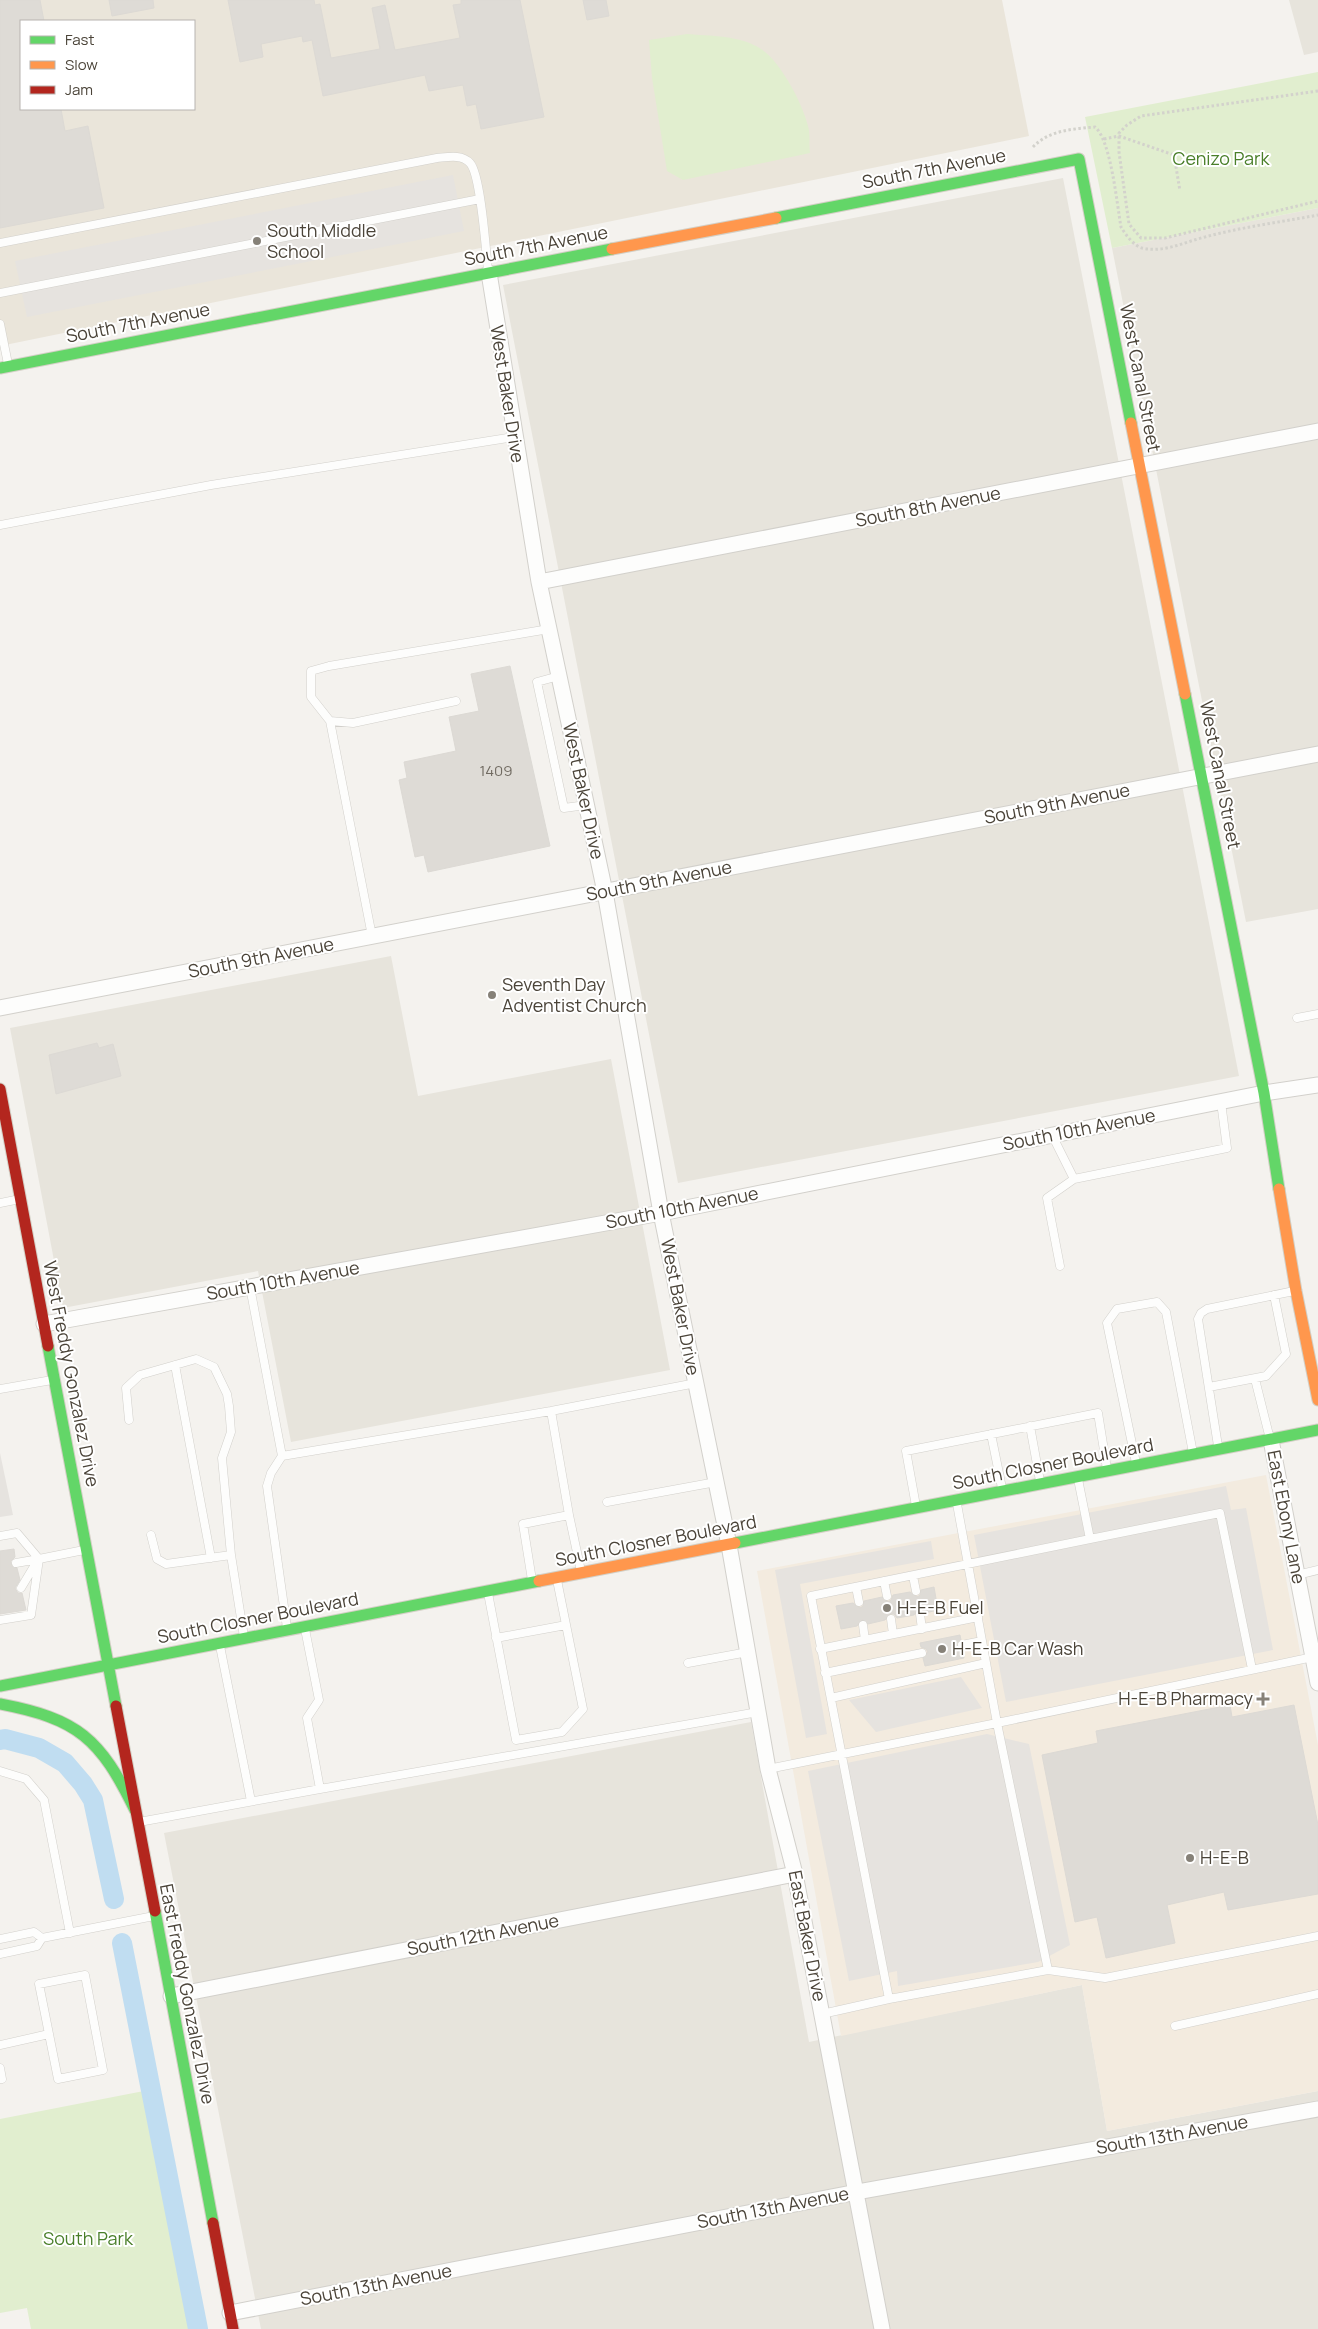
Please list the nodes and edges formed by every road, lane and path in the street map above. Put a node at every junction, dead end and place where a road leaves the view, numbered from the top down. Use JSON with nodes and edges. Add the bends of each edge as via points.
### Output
{"nodes":[{"id":1,"x":1318,"y":91,"type":"edge"},
{"id":2,"x":1120,"y":136,"type":"junction"},
{"id":3,"x":1104,"y":139,"type":"dead end"},
{"id":4,"x":1078,"y":159,"type":"joint"},
{"id":5,"x":1180,"y":190,"type":"dead end"},
{"id":6,"x":480,"y":199,"type":"junction"},
{"id":7,"x":1318,"y":201,"type":"edge"},
{"id":8,"x":0,"y":243,"type":"edge"},
{"id":9,"x":489,"y":273,"type":"junction"},
{"id":10,"x":0,"y":293,"type":"edge"},
{"id":11,"x":0,"y":324,"type":"edge"},
{"id":12,"x":4,"y":367,"type":"edge"},
{"id":13,"x":1318,"y":431,"type":"edge"},
{"id":14,"x":514,"y":437,"type":"junction"},
{"id":15,"x":1139,"y":466,"type":"junction"},
{"id":16,"x":0,"y":526,"type":"edge"},
{"id":17,"x":539,"y":582,"type":"junction"},
{"id":18,"x":549,"y":629,"type":"junction"},
{"id":19,"x":559,"y":676,"type":"junction"},
{"id":20,"x":456,"y":701,"type":"dead end"},
{"id":21,"x":330,"y":721,"type":"junction"},
{"id":22,"x":1318,"y":754,"type":"edge"},
{"id":23,"x":1202,"y":775,"type":"junction"},
{"id":24,"x":586,"y":805,"type":"junction"},
{"id":25,"x":604,"y":892,"type":"junction"},
{"id":26,"x":372,"y":936,"type":"junction"},
{"id":27,"x":0,"y":1008,"type":"edge"},
{"id":28,"x":1318,"y":1014,"type":"edge"},
{"id":29,"x":1297,"y":1018,"type":"dead end"},
{"id":30,"x":1318,"y":1085,"type":"edge"},
{"id":31,"x":0,"y":1089,"type":"edge"},
{"id":32,"x":1264,"y":1093,"type":"junction"},
{"id":33,"x":1221,"y":1102,"type":"junction"},
{"id":34,"x":1052,"y":1135,"type":"junction"},
{"id":35,"x":1074,"y":1179,"type":"junction"},
{"id":36,"x":21,"y":1199,"type":"junction"},
{"id":37,"x":0,"y":1203,"type":"edge"},
{"id":38,"x":661,"y":1213,"type":"junction"},
{"id":39,"x":1060,"y":1266,"type":"dead end"},
{"id":40,"x":250,"y":1287,"type":"junction"},
{"id":41,"x":1296,"y":1291,"type":"junction"},
{"id":42,"x":1274,"y":1295,"type":"junction"},
{"id":43,"x":44,"y":1324,"type":"junction"},
{"id":44,"x":1297,"y":1352,"type":"junction"},
{"id":45,"x":176,"y":1365,"type":"junction"},
{"id":46,"x":54,"y":1379,"type":"junction"},
{"id":47,"x":1256,"y":1379,"type":"junction"},
{"id":48,"x":696,"y":1383,"type":"junction"},
{"id":49,"x":1209,"y":1387,"type":"junction"},
{"id":50,"x":0,"y":1389,"type":"edge"},
{"id":51,"x":1318,"y":1400,"type":"edge"},
{"id":52,"x":551,"y":1411,"type":"junction"},
{"id":53,"x":129,"y":1420,"type":"dead end"},
{"id":54,"x":1030,"y":1426,"type":"junction"},
{"id":55,"x":1318,"y":1430,"type":"edge"},
{"id":56,"x":992,"y":1434,"type":"junction"},
{"id":57,"x":1270,"y":1440,"type":"junction"},
{"id":58,"x":1219,"y":1450,"type":"junction"},
{"id":59,"x":1193,"y":1455,"type":"junction"},
{"id":60,"x":282,"y":1456,"type":"junction"},
{"id":61,"x":1137,"y":1466,"type":"junction"},
{"id":62,"x":1107,"y":1471,"type":"junction"},
{"id":63,"x":1078,"y":1477,"type":"junction"},
{"id":64,"x":716,"y":1482,"type":"junction"},
{"id":65,"x":1041,"y":1484,"type":"junction"},
{"id":66,"x":1003,"y":1492,"type":"junction"},
{"id":67,"x":956,"y":1500,"type":"junction"},
{"id":68,"x":607,"y":1502,"type":"dead end"},
{"id":69,"x":917,"y":1508,"type":"junction"},
{"id":70,"x":569,"y":1515,"type":"junction"},
{"id":71,"x":151,"y":1535,"type":"dead end"},
{"id":72,"x":0,"y":1536,"type":"edge"},
{"id":73,"x":1090,"y":1539,"type":"junction"},
{"id":74,"x":729,"y":1544,"type":"junction"},
{"id":75,"x":86,"y":1550,"type":"junction"},
{"id":76,"x":231,"y":1555,"type":"junction"},
{"id":77,"x":211,"y":1558,"type":"junction"},
{"id":78,"x":39,"y":1559,"type":"junction"},
{"id":79,"x":16,"y":1562,"type":"dead end"},
{"id":80,"x":968,"y":1565,"type":"junction"},
{"id":81,"x":1318,"y":1570,"type":"edge"},
{"id":82,"x":581,"y":1573,"type":"junction"},
{"id":83,"x":1297,"y":1575,"type":"junction"},
{"id":84,"x":913,"y":1576,"type":"junction"},
{"id":85,"x":557,"y":1578,"type":"junction"},
{"id":86,"x":884,"y":1581,"type":"junction"},
{"id":87,"x":533,"y":1582,"type":"junction"},
{"id":88,"x":856,"y":1587,"type":"junction"},
{"id":89,"x":21,"y":1588,"type":"dead end"},
{"id":90,"x":488,"y":1591,"type":"junction"},
{"id":91,"x":916,"y":1591,"type":"dead end"},
{"id":92,"x":887,"y":1596,"type":"dead end"},
{"id":93,"x":859,"y":1602,"type":"dead end"},
{"id":94,"x":920,"y":1614,"type":"dead end"},
{"id":95,"x":978,"y":1617,"type":"junction"},
{"id":96,"x":891,"y":1619,"type":"dead end"},
{"id":97,"x":0,"y":1620,"type":"edge"},
{"id":98,"x":566,"y":1624,"type":"junction"},
{"id":99,"x":863,"y":1625,"type":"dead end"},
{"id":100,"x":304,"y":1627,"type":"junction"},
{"id":101,"x":922,"y":1628,"type":"junction"},
{"id":102,"x":287,"y":1630,"type":"junction"},
{"id":103,"x":1313,"y":1631,"type":"edge"},
{"id":104,"x":893,"y":1634,"type":"junction"},
{"id":105,"x":244,"y":1638,"type":"junction"},
{"id":106,"x":496,"y":1638,"type":"junction"},
{"id":107,"x":865,"y":1640,"type":"junction"},
{"id":108,"x":982,"y":1640,"type":"junction"},
{"id":109,"x":220,"y":1643,"type":"junction"},
{"id":110,"x":962,"y":1645,"type":"dead end"},
{"id":111,"x":820,"y":1649,"type":"junction"},
{"id":112,"x":748,"y":1652,"type":"junction"},
{"id":113,"x":922,"y":1653,"type":"dead end"},
{"id":114,"x":1313,"y":1657,"type":"junction"},
{"id":115,"x":688,"y":1663,"type":"dead end"},
{"id":116,"x":986,"y":1663,"type":"junction"},
{"id":117,"x":108,"y":1665,"type":"junction"},
{"id":118,"x":1252,"y":1669,"type":"junction"},
{"id":119,"x":825,"y":1673,"type":"junction"},
{"id":120,"x":1318,"y":1683,"type":"edge"},
{"id":121,"x":0,"y":1686,"type":"edge"},
{"id":122,"x":831,"y":1698,"type":"junction"},
{"id":123,"x":0,"y":1704,"type":"edge"},
{"id":124,"x":758,"y":1712,"type":"junction"},
{"id":125,"x":997,"y":1723,"type":"junction"},
{"id":126,"x":840,"y":1754,"type":"junction"},
{"id":127,"x":768,"y":1769,"type":"junction"},
{"id":128,"x":0,"y":1771,"type":"edge"},
{"id":129,"x":320,"y":1789,"type":"junction"},
{"id":130,"x":251,"y":1801,"type":"junction"},
{"id":131,"x":134,"y":1810,"type":"junction"},
{"id":132,"x":137,"y":1822,"type":"junction"},
{"id":133,"x":795,"y":1874,"type":"junction"},
{"id":134,"x":154,"y":1916,"type":"junction"},
{"id":135,"x":70,"y":1933,"type":"junction"},
{"id":136,"x":1318,"y":1936,"type":"edge"},
{"id":137,"x":42,"y":1938,"type":"junction"},
{"id":138,"x":0,"y":1939,"type":"edge"},
{"id":139,"x":0,"y":1954,"type":"edge"},
{"id":140,"x":1048,"y":1970,"type":"junction"},
{"id":141,"x":1318,"y":1994,"type":"edge"},
{"id":142,"x":171,"y":1996,"type":"junction"},
{"id":143,"x":889,"y":1999,"type":"junction"},
{"id":144,"x":822,"y":2014,"type":"junction"},
{"id":145,"x":1175,"y":2026,"type":"dead end"},
{"id":146,"x":49,"y":2034,"type":"junction"},
{"id":147,"x":0,"y":2045,"type":"edge"},
{"id":148,"x":0,"y":2068,"type":"edge"},
{"id":149,"x":0,"y":2079,"type":"edge"},
{"id":150,"x":1318,"y":2109,"type":"edge"},
{"id":151,"x":857,"y":2192,"type":"junction"},
{"id":152,"x":230,"y":2313,"type":"junction"},
{"id":153,"x":233,"y":2329,"type":"edge"},
{"id":154,"x":882,"y":2329,"type":"edge"}],
"edges":[{"from":1,"to":2,"type":"path","via":[[1141,116],[1127,125]]},
{"from":2,"to":3,"type":"path"},
{"from":2,"to":5,"type":"path","via":[[1174,156]]},
{"from":2,"to":7,"type":"path","via":[[1128,224],[1141,238],[1165,238]]},
{"from":4,"to":9,"type":"main road","name":"South 7th Avenue"},
{"from":4,"to":15,"type":"main road","name":"West Canal Street"},
{"from":6,"to":8,"type":"lane","via":[[470,162],[456,156]]},
{"from":6,"to":9,"type":"lane"},
{"from":6,"to":10,"type":"lane"},
{"from":9,"to":12,"type":"main road","name":"South 7th Avenue"},
{"from":9,"to":14,"type":"street","name":"West Baker Drive"},
{"from":11,"to":12,"type":"lane"},
{"from":13,"to":15,"type":"street","name":"South 8th Avenue"},
{"from":14,"to":16,"type":"lane","via":[[210,485]]},
{"from":14,"to":17,"type":"street","name":"West Baker Drive"},
{"from":15,"to":17,"type":"street","name":"South 8th Avenue"},
{"from":15,"to":23,"type":"main road","name":"West Canal Street"},
{"from":17,"to":18,"type":"street","name":"West Baker Drive"},
{"from":18,"to":19,"type":"street","name":"West Baker Drive"},
{"from":18,"to":21,"type":"lane","via":[[311,671],[311,697]]},
{"from":19,"to":24,"type":"street","name":"West Baker Drive"},
{"from":19,"to":24,"type":"lane","via":[[536,682],[564,808]]},
{"from":20,"to":21,"type":"lane","via":[[353,723]]},
{"from":21,"to":26,"type":"lane"},
{"from":22,"to":23,"type":"street","name":"South 9th Avenue"},
{"from":23,"to":25,"type":"street","name":"South 9th Avenue"},
{"from":23,"to":32,"type":"main road","name":"West Canal Street"},
{"from":24,"to":25,"type":"street","name":"West Baker Drive"},
{"from":25,"to":26,"type":"street","name":"South 9th Avenue"},
{"from":25,"to":38,"type":"street","name":"West Baker Drive"},
{"from":26,"to":27,"type":"street","name":"South 9th Avenue"},
{"from":28,"to":29,"type":"lane"},
{"from":30,"to":32,"type":"street","name":"South 10th Avenue"},
{"from":31,"to":36,"type":"main road","name":"West Freddy Gonzalez Drive"},
{"from":32,"to":33,"type":"street","name":"South 10th Avenue"},
{"from":32,"to":41,"type":"main road","name":"West Canal Street"},
{"from":33,"to":34,"type":"street","name":"South 10th Avenue"},
{"from":33,"to":35,"type":"lane","via":[[1227,1148]]},
{"from":34,"to":35,"type":"lane"},
{"from":34,"to":38,"type":"street","name":"South 10th Avenue"},
{"from":35,"to":39,"type":"lane","via":[[1047,1198]]},
{"from":36,"to":37,"type":"lane"},
{"from":36,"to":43,"type":"main road","name":"West Freddy Gonzalez Drive"},
{"from":38,"to":40,"type":"street","name":"South 10th Avenue"},
{"from":38,"to":48,"type":"street","name":"West Baker Drive"},
{"from":40,"to":43,"type":"street","name":"South 10th Avenue"},
{"from":40,"to":60,"type":"lane"},
{"from":41,"to":42,"type":"lane"},
{"from":41,"to":44,"type":"main road","name":"West Canal Street"},
{"from":42,"to":44,"type":"lane"},
{"from":42,"to":49,"type":"lane","via":[[1207,1309],[1202,1313],[1198,1319]]},
{"from":43,"to":46,"type":"main road","name":"West Freddy Gonzalez Drive"},
{"from":44,"to":47,"type":"lane","via":[[1266,1376]]},
{"from":44,"to":51,"type":"main road","name":"West Canal Street"},
{"from":45,"to":53,"type":"lane","via":[[140,1375],[126,1388]]},
{"from":45,"to":76,"type":"lane","via":[[196,1359],[214,1367],[227,1394],[230,1432],[222,1458]]},
{"from":45,"to":77,"type":"lane"},
{"from":46,"to":50,"type":"lane"},
{"from":46,"to":75,"type":"main road","name":"West Freddy Gonzalez Drive"},
{"from":47,"to":49,"type":"lane"},
{"from":47,"to":57,"type":"lane"},
{"from":48,"to":52,"type":"lane"},
{"from":48,"to":64,"type":"street","name":"West Baker Drive"},
{"from":49,"to":58,"type":"lane"},
{"from":52,"to":60,"type":"lane"},
{"from":52,"to":70,"type":"lane"},
{"from":54,"to":56,"type":"lane"},
{"from":54,"to":62,"type":"lane","via":[[1098,1413]]},
{"from":54,"to":65,"type":"lane"},
{"from":55,"to":57,"type":"main road","name":"South Closner Boulevard"},
{"from":56,"to":66,"type":"lane"},
{"from":56,"to":69,"type":"lane","via":[[906,1451]]},
{"from":57,"to":58,"type":"main road","name":"South Closner Boulevard"},
{"from":57,"to":83,"type":"street","name":"East Ebony Lane"},
{"from":58,"to":59,"type":"main road","name":"South Closner Boulevard"},
{"from":59,"to":61,"type":"main road","name":"South Closner Boulevard"},
{"from":59,"to":61,"type":"lane","via":[[1166,1312],[1157,1302],[1117,1309],[1107,1323]]},
{"from":60,"to":102,"type":"lane","via":[[267,1486]]},
{"from":61,"to":62,"type":"main road","name":"South Closner Boulevard"},
{"from":62,"to":63,"type":"main road","name":"South Closner Boulevard"},
{"from":63,"to":65,"type":"main road","name":"South Closner Boulevard"},
{"from":63,"to":73,"type":"lane"},
{"from":64,"to":68,"type":"lane"},
{"from":64,"to":74,"type":"street","name":"West Baker Drive"},
{"from":65,"to":66,"type":"main road","name":"South Closner Boulevard"},
{"from":66,"to":67,"type":"main road","name":"South Closner Boulevard"},
{"from":67,"to":69,"type":"main road","name":"South Closner Boulevard"},
{"from":67,"to":80,"type":"lane"},
{"from":69,"to":74,"type":"main road","name":"South Closner Boulevard"},
{"from":70,"to":82,"type":"lane"},
{"from":70,"to":87,"type":"lane","via":[[523,1524]]},
{"from":71,"to":77,"type":"lane","via":[[157,1559],[166,1564]]},
{"from":72,"to":78,"type":"lane","via":[[18,1533]]},
{"from":73,"to":80,"type":"lane"},
{"from":73,"to":118,"type":"lane","via":[[1220,1513]]},
{"from":74,"to":82,"type":"main road","name":"South Closner Boulevard"},
{"from":74,"to":112,"type":"street","name":"East Baker Drive"},
{"from":75,"to":78,"type":"lane"},
{"from":75,"to":117,"type":"main road","name":"West Freddy Gonzalez Drive"},
{"from":76,"to":77,"type":"lane"},
{"from":76,"to":105,"type":"lane"},
{"from":78,"to":79,"type":"lane"},
{"from":78,"to":89,"type":"lane"},
{"from":78,"to":97,"type":"lane","via":[[31,1615]]},
{"from":80,"to":84,"type":"lane"},
{"from":80,"to":95,"type":"lane"},
{"from":81,"to":83,"type":"lane"},
{"from":82,"to":85,"type":"main road","name":"South Closner Boulevard"},
{"from":83,"to":103,"type":"street","name":"East Ebony Lane"},
{"from":84,"to":86,"type":"lane"},
{"from":84,"to":91,"type":"lane"},
{"from":85,"to":87,"type":"main road","name":"South Closner Boulevard"},
{"from":85,"to":98,"type":"lane"},
{"from":86,"to":88,"type":"lane"},
{"from":86,"to":92,"type":"lane"},
{"from":87,"to":90,"type":"main road","name":"South Closner Boulevard"},
{"from":88,"to":93,"type":"lane"},
{"from":88,"to":111,"type":"lane","via":[[810,1596]]},
{"from":90,"to":100,"type":"main road","name":"South Closner Boulevard"},
{"from":90,"to":106,"type":"lane"},
{"from":94,"to":101,"type":"lane"},
{"from":95,"to":101,"type":"lane"},
{"from":95,"to":108,"type":"lane"},
{"from":96,"to":104,"type":"lane"},
{"from":98,"to":106,"type":"lane"},
{"from":98,"to":106,"type":"lane","via":[[583,1709],[562,1732],[516,1740]]},
{"from":99,"to":107,"type":"lane"},
{"from":100,"to":102,"type":"main road","name":"South Closner Boulevard"},
{"from":100,"to":129,"type":"lane","via":[[319,1700],[307,1718]]},
{"from":101,"to":104,"type":"lane"},
{"from":102,"to":105,"type":"main road","name":"South Closner Boulevard"},
{"from":103,"to":114,"type":"street","name":"East Ebony Lane"},
{"from":104,"to":107,"type":"lane"},
{"from":105,"to":109,"type":"main road","name":"South Closner Boulevard"},
{"from":107,"to":111,"type":"lane"},
{"from":108,"to":110,"type":"lane"},
{"from":108,"to":116,"type":"lane"},
{"from":109,"to":117,"type":"main road","name":"South Closner Boulevard"},
{"from":109,"to":130,"type":"lane"},
{"from":111,"to":119,"type":"lane"},
{"from":112,"to":115,"type":"lane"},
{"from":112,"to":124,"type":"street","name":"East Baker Drive"},
{"from":113,"to":119,"type":"lane"},
{"from":114,"to":118,"type":"lane"},
{"from":114,"to":120,"type":"street","name":"East Ebony Lane"},
{"from":116,"to":122,"type":"lane"},
{"from":116,"to":125,"type":"lane"},
{"from":117,"to":121,"type":"main road","name":"South Closner Boulevard"},
{"from":117,"to":131,"type":"main road","name":"East Freddy Gonzalez Drive"},
{"from":118,"to":125,"type":"lane"},
{"from":119,"to":122,"type":"lane"},
{"from":122,"to":126,"type":"lane"},
{"from":123,"to":131,"type":"main road","via":[[63,1721],[88,1739],[117,1775]]},
{"from":124,"to":127,"type":"street","name":"East Baker Drive"},
{"from":124,"to":129,"type":"lane"},
{"from":125,"to":126,"type":"lane"},
{"from":125,"to":140,"type":"lane"},
{"from":126,"to":127,"type":"lane"},
{"from":126,"to":143,"type":"lane"},
{"from":127,"to":133,"type":"street","name":"East Baker Drive"},
{"from":128,"to":135,"type":"lane","via":[[26,1779],[44,1800]]},
{"from":129,"to":130,"type":"lane"},
{"from":130,"to":132,"type":"lane"},
{"from":131,"to":132,"type":"main road","name":"East Freddy Gonzalez Drive"},
{"from":132,"to":134,"type":"main road","name":"East Freddy Gonzalez Drive"},
{"from":133,"to":142,"type":"street","name":"South 12th Avenue"},
{"from":133,"to":144,"type":"street","name":"East Baker Drive"},
{"from":134,"to":135,"type":"lane"},
{"from":134,"to":142,"type":"main road","name":"East Freddy Gonzalez Drive"},
{"from":135,"to":137,"type":"lane"},
{"from":136,"to":140,"type":"lane","via":[[1105,1978]]},
{"from":137,"to":138,"type":"lane","via":[[34,1932]]},
{"from":137,"to":139,"type":"lane","via":[[37,1946]]},
{"from":140,"to":143,"type":"lane"},
{"from":141,"to":145,"type":"lane"},
{"from":142,"to":152,"type":"main road","name":"East Freddy Gonzalez Drive"},
{"from":143,"to":144,"type":"lane"},
{"from":144,"to":151,"type":"street","name":"East Baker Drive"},
{"from":146,"to":146,"type":"lane","via":[[39,1984],[85,1975],[103,2070],[58,2079]]},
{"from":146,"to":147,"type":"lane"},
{"from":148,"to":149,"type":"lane"},
{"from":150,"to":151,"type":"street","name":"South 13th Avenue"},
{"from":151,"to":152,"type":"street","name":"South 13th Avenue"},
{"from":151,"to":154,"type":"street","name":"East Baker Drive"},
{"from":152,"to":153,"type":"main road","name":"East Freddy Gonzalez Drive"}]}
